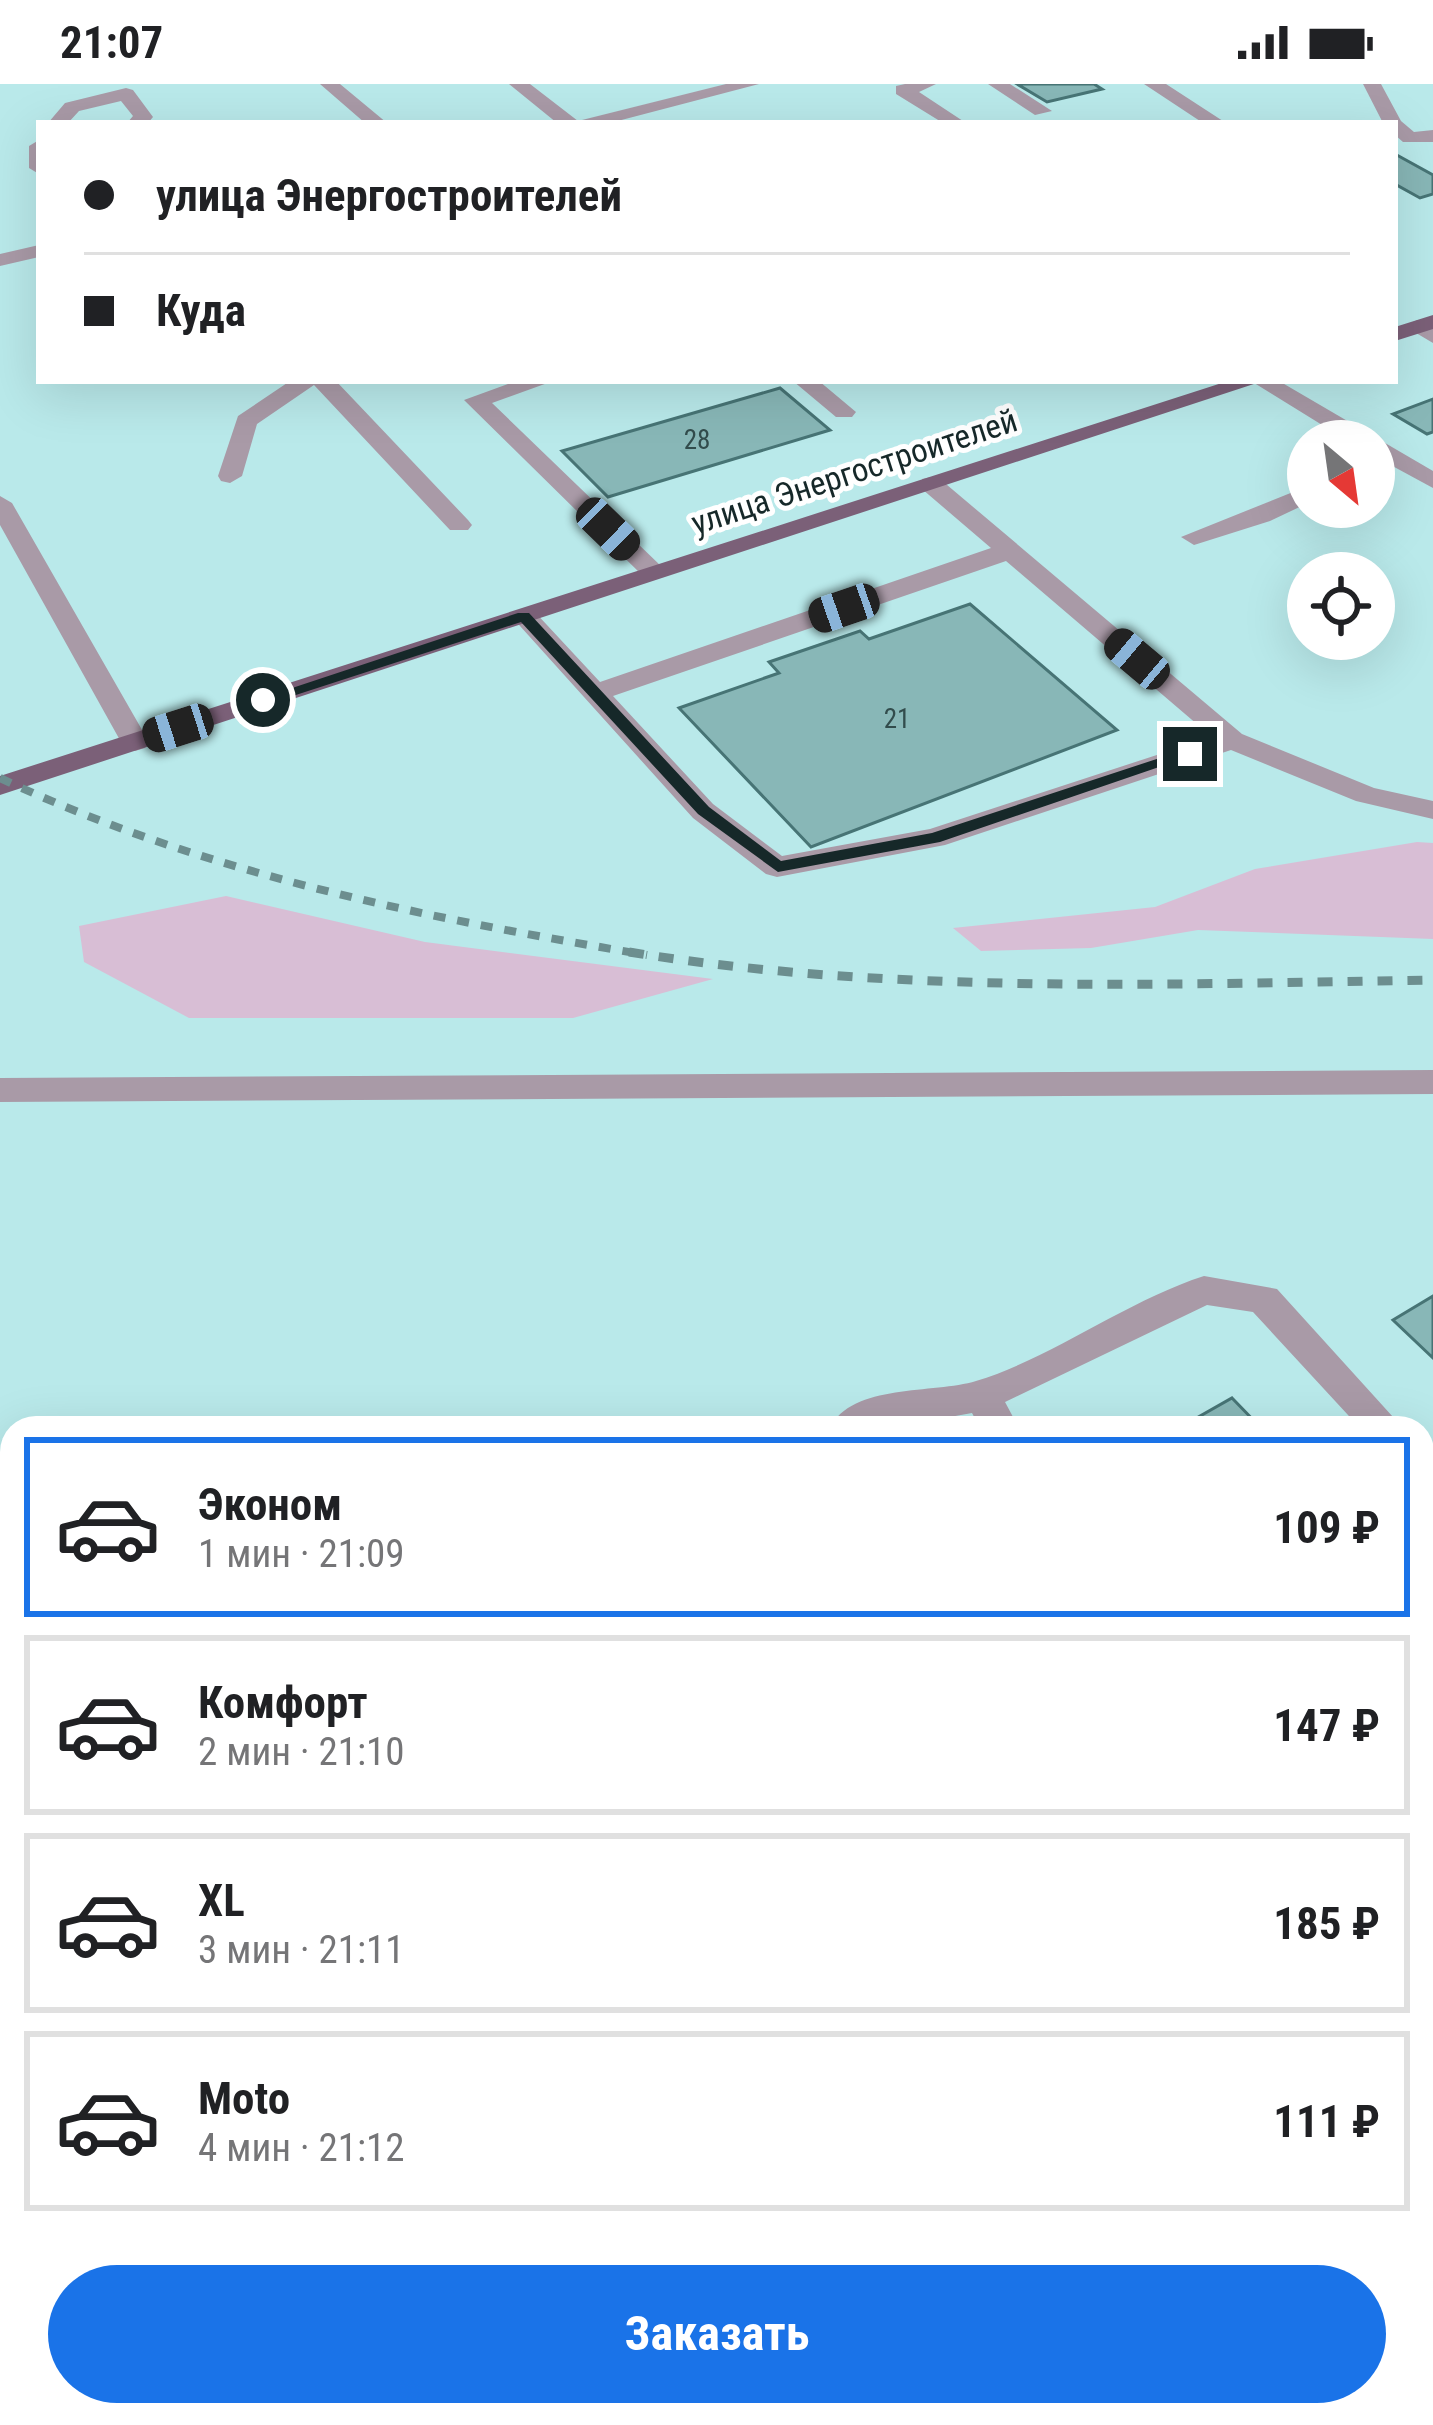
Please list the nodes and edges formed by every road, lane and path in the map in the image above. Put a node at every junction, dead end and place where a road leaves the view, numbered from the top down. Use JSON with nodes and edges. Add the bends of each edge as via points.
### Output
{"nodes":[{"id":1,"x":329,"y":84,"type":"edge"},
{"id":2,"x":518,"y":84,"type":"edge"},
{"id":3,"x":750,"y":84,"type":"edge"},
{"id":4,"x":927,"y":84,"type":"edge"},
{"id":5,"x":997,"y":84,"type":"edge"},
{"id":6,"x":1153,"y":84,"type":"edge"},
{"id":7,"x":1372,"y":84,"type":"edge"},
{"id":8,"x":1042,"y":111,"type":"dead end"},
{"id":9,"x":61,"y":120,"type":"edge"},
{"id":10,"x":140,"y":120,"type":"edge"},
{"id":11,"x":372,"y":120,"type":"edge"},
{"id":12,"x":565,"y":120,"type":"edge"},
{"id":13,"x":599,"y":120,"type":"edge"},
{"id":14,"x":951,"y":120,"type":"edge"},
{"id":15,"x":1211,"y":120,"type":"edge"},
{"id":16,"x":1394,"y":120,"type":"edge"},
{"id":17,"x":1399,"y":129,"type":"edge"},
{"id":18,"x":1433,"y":136,"type":"edge"},
{"id":19,"x":1433,"y":150,"type":"edge"},
{"id":20,"x":36,"y":252,"type":"edge"},
{"id":21,"x":0,"y":260,"type":"edge"},
{"id":22,"x":302,"y":384,"type":"edge"},
{"id":23,"x":325,"y":384,"type":"edge"},
{"id":24,"x":532,"y":384,"type":"edge"},
{"id":25,"x":809,"y":384,"type":"edge"},
{"id":26,"x":1242,"y":384,"type":"edge"},
{"id":27,"x":1268,"y":384,"type":"edge"},
{"id":28,"x":844,"y":412,"type":"dead end"},
{"id":29,"x":1325,"y":420,"type":"edge"},
{"id":30,"x":1395,"y":461,"type":"edge"},
{"id":31,"x":230,"y":476,"type":"dead end"},
{"id":32,"x":1433,"y":481,"type":"edge"},
{"id":33,"x":931,"y":484,"type":"junction"},
{"id":34,"x":0,"y":503,"type":"edge"},
{"id":35,"x":1287,"y":504,"type":"edge"},
{"id":36,"x":459,"y":526,"type":"dead end"},
{"id":37,"x":1194,"y":537,"type":"dead end"},
{"id":38,"x":1009,"y":551,"type":"junction"},
{"id":39,"x":653,"y":572,"type":"junction"},
{"id":40,"x":524,"y":616,"type":"junction"},
{"id":41,"x":595,"y":693,"type":"junction"},
{"id":42,"x":1232,"y":740,"type":"junction"},
{"id":43,"x":135,"y":742,"type":"junction"},
{"id":44,"x":0,"y":786,"type":"edge"},
{"id":45,"x":1433,"y":811,"type":"edge"},
{"id":46,"x":1433,"y":1082,"type":"edge"},
{"id":47,"x":0,"y":1090,"type":"edge"},
{"id":48,"x":991,"y":1412,"type":"edge"},
{"id":49,"x":870,"y":1416,"type":"edge"},
{"id":50,"x":1373,"y":1416,"type":"edge"}],
"edges":[{"from":1,"to":11,"type":"street"},
{"from":2,"to":12,"type":"street"},
{"from":3,"to":13,"type":"street"},
{"from":4,"to":14,"type":"street","via":[[903,90]]},
{"from":5,"to":8,"type":"street"},
{"from":6,"to":15,"type":"street"},
{"from":7,"to":16,"type":"street"},
{"from":9,"to":10,"type":"street","via":[[72,107],[126,94]]},
{"from":17,"to":18,"type":"street"},
{"from":17,"to":19,"type":"street"},
{"from":20,"to":21,"type":"street"},
{"from":22,"to":31,"type":"street","via":[[246,421]]},
{"from":23,"to":36,"type":"street"},
{"from":24,"to":39,"type":"street","via":[[476,400]]},
{"from":25,"to":28,"type":"street"},
{"from":26,"to":33,"type":"main road","name":"улица Энергостроителей"},
{"from":27,"to":29,"type":"street"},
{"from":30,"to":32,"type":"street"},
{"from":33,"to":38,"type":"street"},
{"from":33,"to":39,"type":"main road","name":"улица Энергостроителей"},
{"from":34,"to":43,"type":"street"},
{"from":35,"to":37,"type":"street"},
{"from":38,"to":41,"type":"street"},
{"from":38,"to":42,"type":"street"},
{"from":39,"to":40,"type":"main road","name":"улица Энергостроителей"},
{"from":40,"to":41,"type":"street"},
{"from":40,"to":43,"type":"main road","name":"улица Энергостроителей"},
{"from":41,"to":42,"type":"street","via":[[703,811],[778,866],[934,838]]},
{"from":42,"to":45,"type":"street","via":[[1366,795]]},
{"from":43,"to":44,"type":"main road","name":"улица Энергостроителей"},
{"from":46,"to":47,"type":"street"},
{"from":48,"to":49,"type":"street"},
{"from":48,"to":50,"type":"street","via":[[1204,1290],[1264,1299]]}]}
